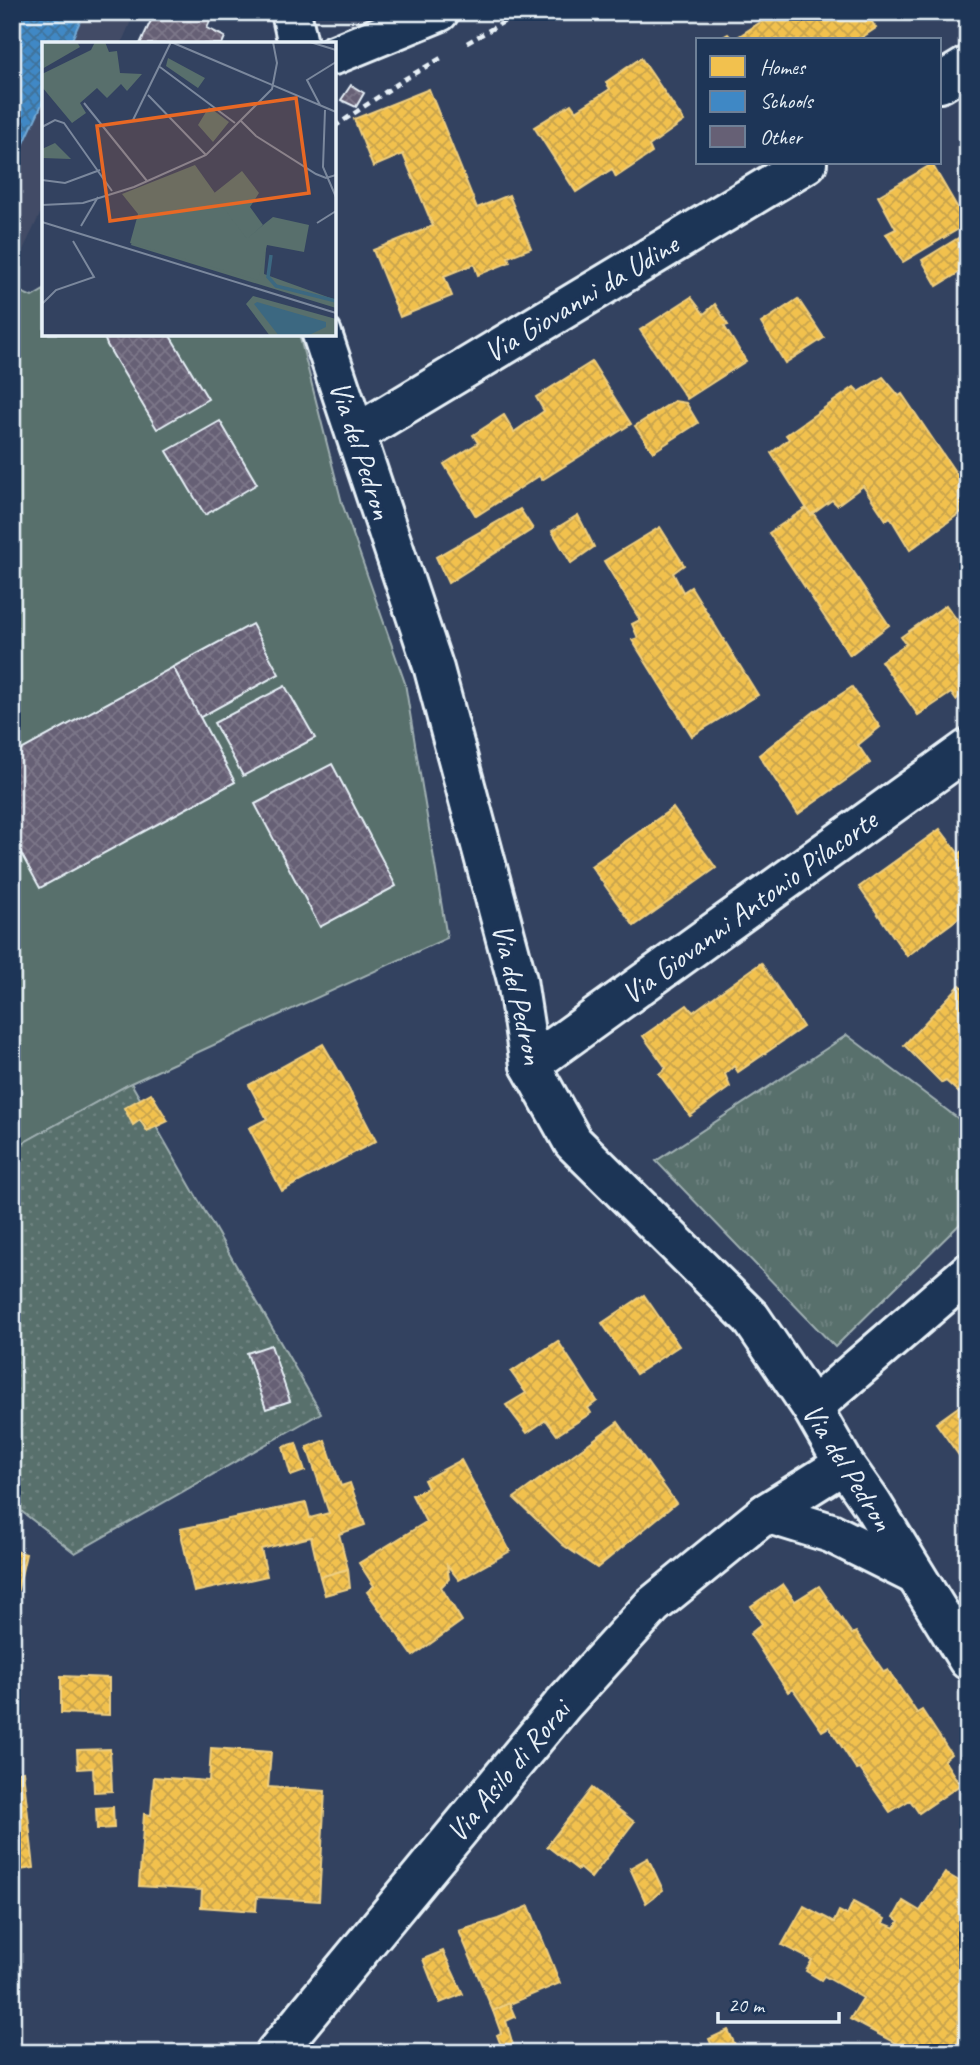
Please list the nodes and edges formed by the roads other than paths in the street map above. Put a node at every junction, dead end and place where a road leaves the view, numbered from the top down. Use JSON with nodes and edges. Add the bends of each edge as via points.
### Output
{"nodes":[{"id":1,"x":291,"y":12,"type":"edge"},
{"id":2,"x":439,"y":12,"type":"edge"},
{"id":3,"x":298,"y":42,"type":"edge"},
{"id":4,"x":336,"y":54,"type":"edge"},
{"id":5,"x":968,"y":66,"type":"edge"},
{"id":6,"x":942,"y":82,"type":"edge"},
{"id":7,"x":805,"y":164,"type":"edge"},
{"id":8,"x":323,"y":336,"type":"edge"},
{"id":9,"x":356,"y":434,"type":"junction"},
{"id":10,"x":968,"y":749,"type":"edge"},
{"id":11,"x":530,"y":1065,"type":"junction"},
{"id":12,"x":968,"y":1273,"type":"edge"},
{"id":13,"x":812,"y":1408,"type":"junction"},
{"id":14,"x":844,"y":1464,"type":"junction"},
{"id":15,"x":766,"y":1513,"type":"junction"},
{"id":16,"x":915,"y":1575,"type":"junction"},
{"id":17,"x":968,"y":1660,"type":"edge"},
{"id":18,"x":275,"y":2053,"type":"edge"}],
"edges":[{"from":1,"to":3,"type":"street"},
{"from":2,"to":4,"type":"street"},
{"from":5,"to":6,"type":"street"},
{"from":7,"to":9,"type":"street","name":"Via Giovanni da Udine"},
{"from":8,"to":9,"type":"street","name":"Via del Pedron"},
{"from":9,"to":11,"type":"street","name":"Via del Pedron","via":[[434,669],[517,980]]},
{"from":10,"to":11,"type":"street","name":"Via Giovanni Antonio Pilacorte"},
{"from":11,"to":13,"type":"street","name":"Via del Pedron","via":[[573,1142],[751,1318]]},
{"from":12,"to":13,"type":"street"},
{"from":13,"to":14,"type":"street","name":"Via del Pedron"},
{"from":14,"to":15,"type":"street","name":"Via Asilo di Rorai"},
{"from":14,"to":16,"type":"street","name":"Via del Pedron"},
{"from":15,"to":16,"type":"street","via":[[831,1533]]},
{"from":15,"to":18,"type":"street","name":"Via Asilo di Rorai","via":[[653,1605],[563,1704]]},
{"from":16,"to":17,"type":"street","name":"Via del Pedron"}]}
